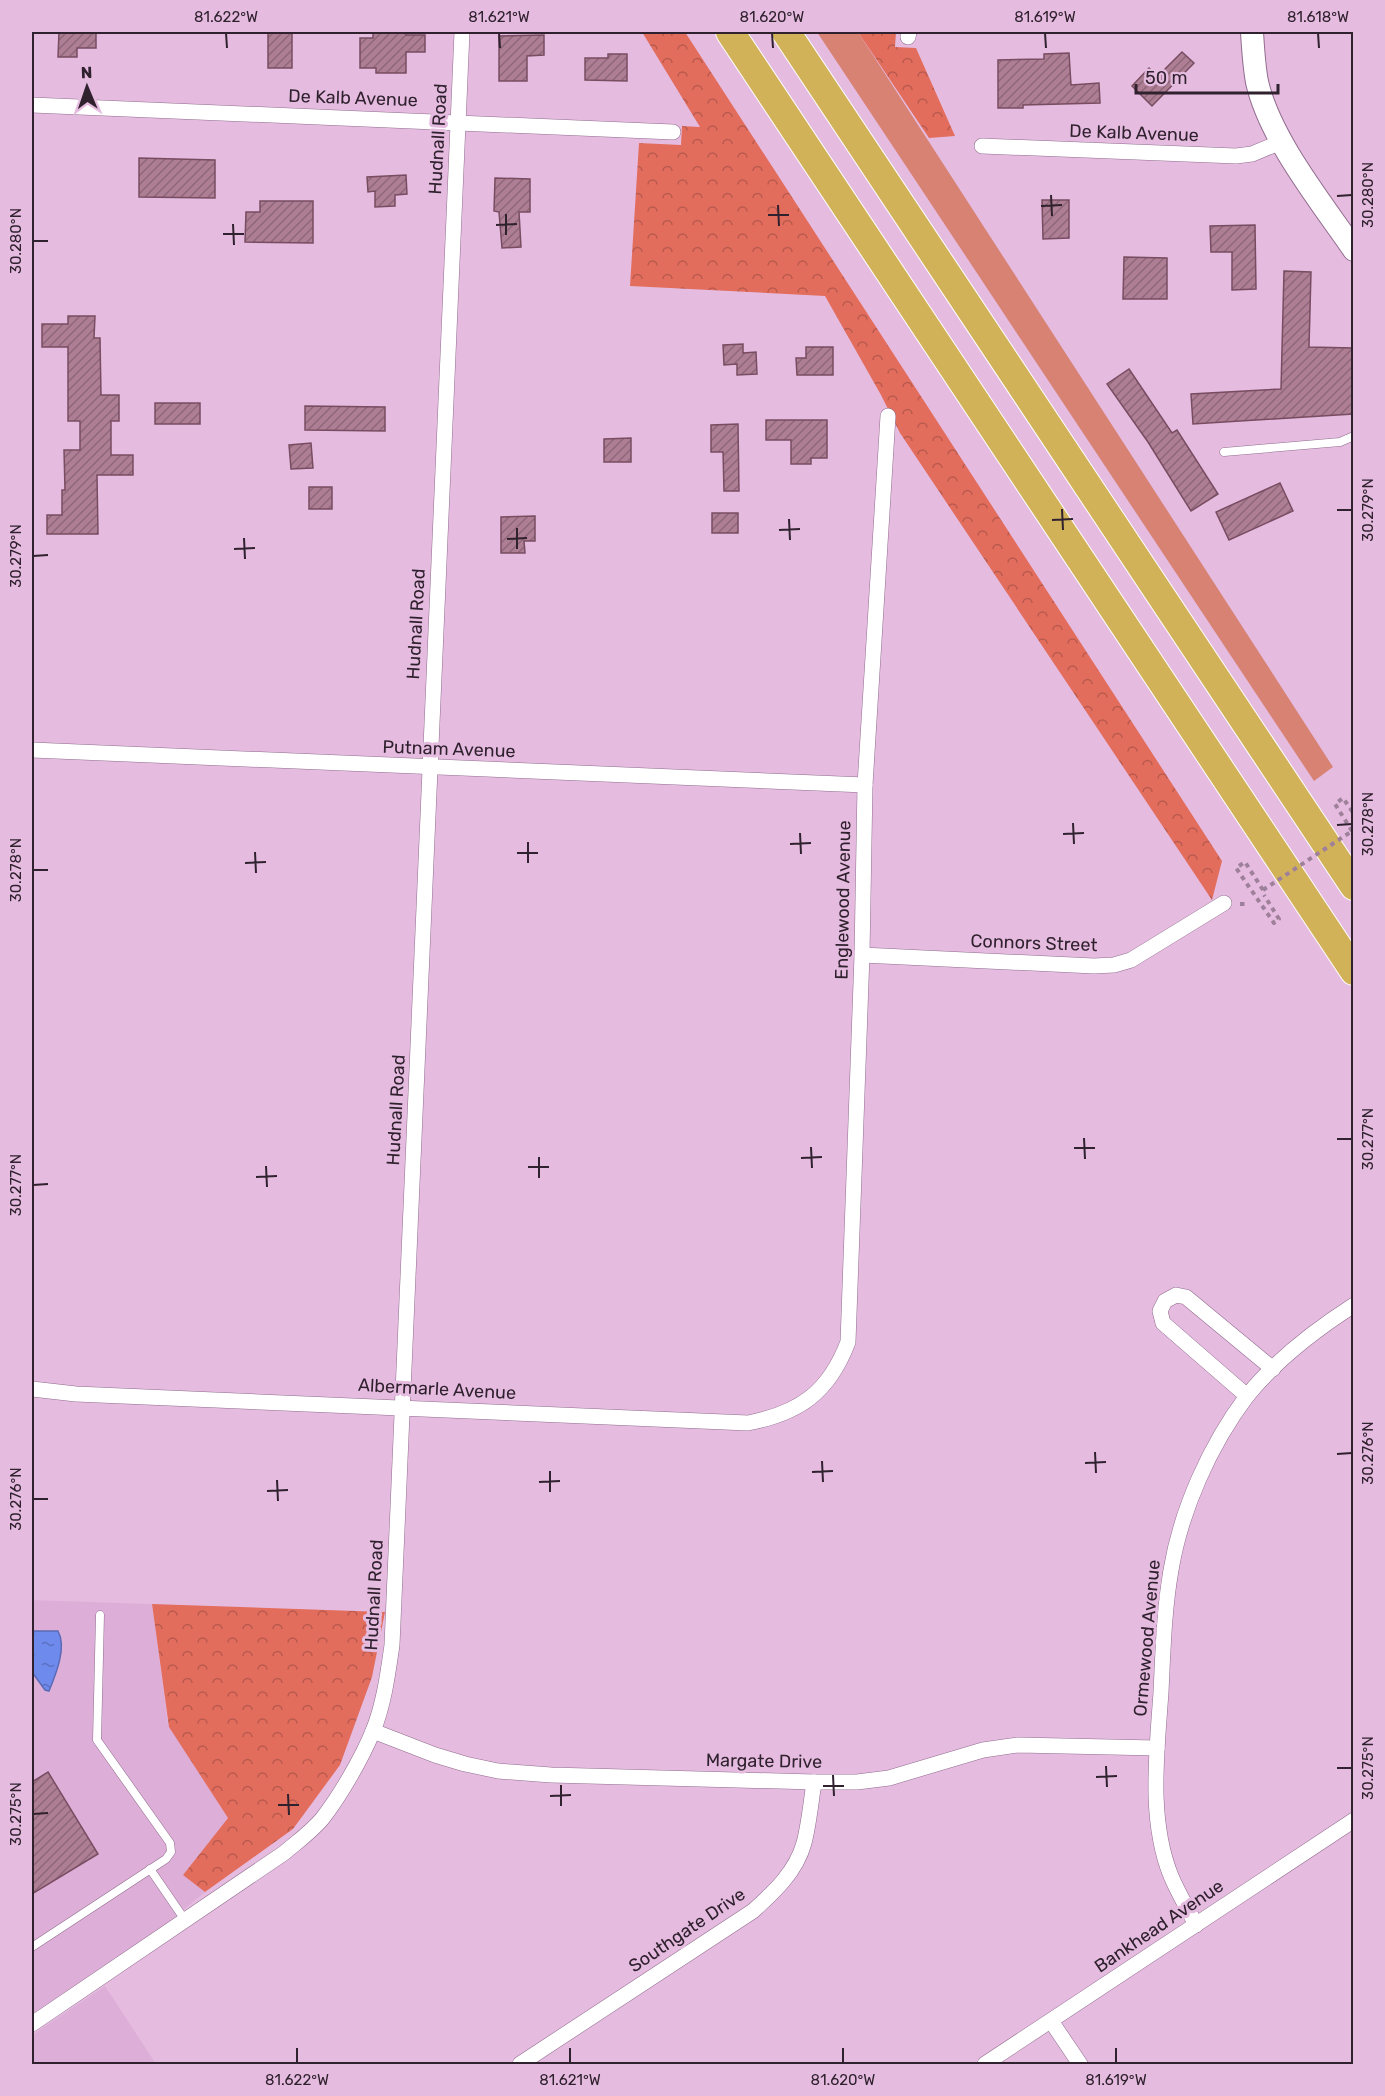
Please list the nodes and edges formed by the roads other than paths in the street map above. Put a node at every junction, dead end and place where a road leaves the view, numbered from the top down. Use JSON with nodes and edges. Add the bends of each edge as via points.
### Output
{"nodes":[{"id":1,"x":462,"y":32,"type":"edge"},
{"id":2,"x":730,"y":32,"type":"edge"},
{"id":3,"x":786,"y":32,"type":"edge"},
{"id":4,"x":1252,"y":32,"type":"edge"},
{"id":5,"x":32,"y":105,"type":"edge"},
{"id":6,"x":458,"y":122,"type":"junction"},
{"id":7,"x":673,"y":132,"type":"dead end"},
{"id":8,"x":1281,"y":142,"type":"junction"},
{"id":9,"x":982,"y":146,"type":"dead end"},
{"id":10,"x":1353,"y":250,"type":"edge"},
{"id":11,"x":888,"y":416,"type":"dead end"},
{"id":12,"x":1353,"y":436,"type":"edge"},
{"id":13,"x":1224,"y":452,"type":"dead end"},
{"id":14,"x":32,"y":750,"type":"edge"},
{"id":15,"x":429,"y":768,"type":"junction"},
{"id":16,"x":865,"y":785,"type":"junction"},
{"id":17,"x":1353,"y":886,"type":"edge"},
{"id":18,"x":1224,"y":903,"type":"dead end"},
{"id":19,"x":862,"y":955,"type":"junction"},
{"id":20,"x":1353,"y":971,"type":"edge"},
{"id":21,"x":1353,"y":1305,"type":"edge"},
{"id":22,"x":1273,"y":1369,"type":"junction"},
{"id":23,"x":828,"y":1382,"type":"joint"},
{"id":24,"x":32,"y":1389,"type":"edge"},
{"id":25,"x":1247,"y":1396,"type":"junction"},
{"id":26,"x":402,"y":1407,"type":"junction"},
{"id":27,"x":100,"y":1615,"type":"dead end"},
{"id":28,"x":373,"y":1731,"type":"junction"},
{"id":29,"x":1157,"y":1748,"type":"junction"},
{"id":30,"x":814,"y":1782,"type":"junction"},
{"id":31,"x":1353,"y":1820,"type":"edge"},
{"id":32,"x":150,"y":1869,"type":"junction"},
{"id":33,"x":185,"y":1920,"type":"junction"},
{"id":34,"x":1196,"y":1925,"type":"junction"},
{"id":35,"x":32,"y":1947,"type":"edge"},
{"id":36,"x":1051,"y":2021,"type":"junction"},
{"id":37,"x":32,"y":2024,"type":"edge"},
{"id":38,"x":520,"y":2064,"type":"edge"},
{"id":39,"x":985,"y":2064,"type":"edge"},
{"id":40,"x":1080,"y":2064,"type":"edge"}],
"edges":[{"from":1,"to":6,"type":"street","name":"Hudnall Road"},
{"from":2,"to":20,"type":"highway"},
{"from":3,"to":17,"type":"highway"},
{"from":4,"to":8,"type":"main road","via":[[1257,83]]},
{"from":5,"to":6,"type":"street","name":"De Kalb Avenue"},
{"from":6,"to":7,"type":"street","name":"De Kalb Avenue"},
{"from":6,"to":15,"type":"street","name":"Hudnall Road"},
{"from":8,"to":9,"type":"street","name":"De Kalb Avenue","via":[[1236,156]]},
{"from":8,"to":10,"type":"main road"},
{"from":11,"to":16,"type":"street","name":"Englewood Avenue"},
{"from":12,"to":13,"type":"lane","via":[[1340,442]]},
{"from":14,"to":15,"type":"street","name":"Putnam Avenue"},
{"from":15,"to":16,"type":"street","name":"Putnam Avenue"},
{"from":15,"to":26,"type":"street","name":"Hudnall Road"},
{"from":16,"to":19,"type":"street","name":"Englewood Avenue"},
{"from":18,"to":19,"type":"street","name":"Connors Street","via":[[1131,960],[1114,965]]},
{"from":19,"to":23,"type":"street","name":"Englewood Avenue","via":[[848,1342]]},
{"from":21,"to":22,"type":"street","name":"Ormewood Avenue"},
{"from":22,"to":25,"type":"street","name":"Ormewood Avenue"},
{"from":22,"to":25,"type":"street","via":[[1186,1297],[1176,1295],[1165,1301],[1160,1311],[1163,1323]]},
{"from":23,"to":26,"type":"street","name":"Albermarle Avenue","via":[[796,1408],[748,1423]]},
{"from":24,"to":26,"type":"street","name":"Albermarle Avenue"},
{"from":25,"to":29,"type":"street","name":"Ormewood Avenue","via":[[1209,1458],[1179,1534],[1166,1611]]},
{"from":26,"to":28,"type":"street","name":"Hudnall Road","via":[[392,1645]]},
{"from":27,"to":32,"type":"lane","via":[[97,1740],[171,1843],[169,1855]]},
{"from":28,"to":30,"type":"street","name":"Margate Drive","via":[[435,1755],[498,1771]]},
{"from":28,"to":33,"type":"street","name":"Hudnall Road","via":[[343,1787],[307,1834]]},
{"from":29,"to":30,"type":"street","name":"Margate Drive","via":[[1018,1745],[983,1750],[889,1778]]},
{"from":29,"to":34,"type":"street","name":"Ormewood Avenue","via":[[1161,1840],[1171,1876]]},
{"from":30,"to":38,"type":"street","name":"Southgate Drive","via":[[803,1845],[774,1893],[753,1911]]},
{"from":31,"to":34,"type":"street","name":"Bankhead Avenue"},
{"from":32,"to":33,"type":"lane"},
{"from":32,"to":35,"type":"lane"},
{"from":33,"to":37,"type":"street","name":"Hudnall Road"},
{"from":34,"to":36,"type":"street","name":"Bankhead Avenue"},
{"from":36,"to":39,"type":"street","name":"Bankhead Avenue"},
{"from":36,"to":40,"type":"street"}]}
